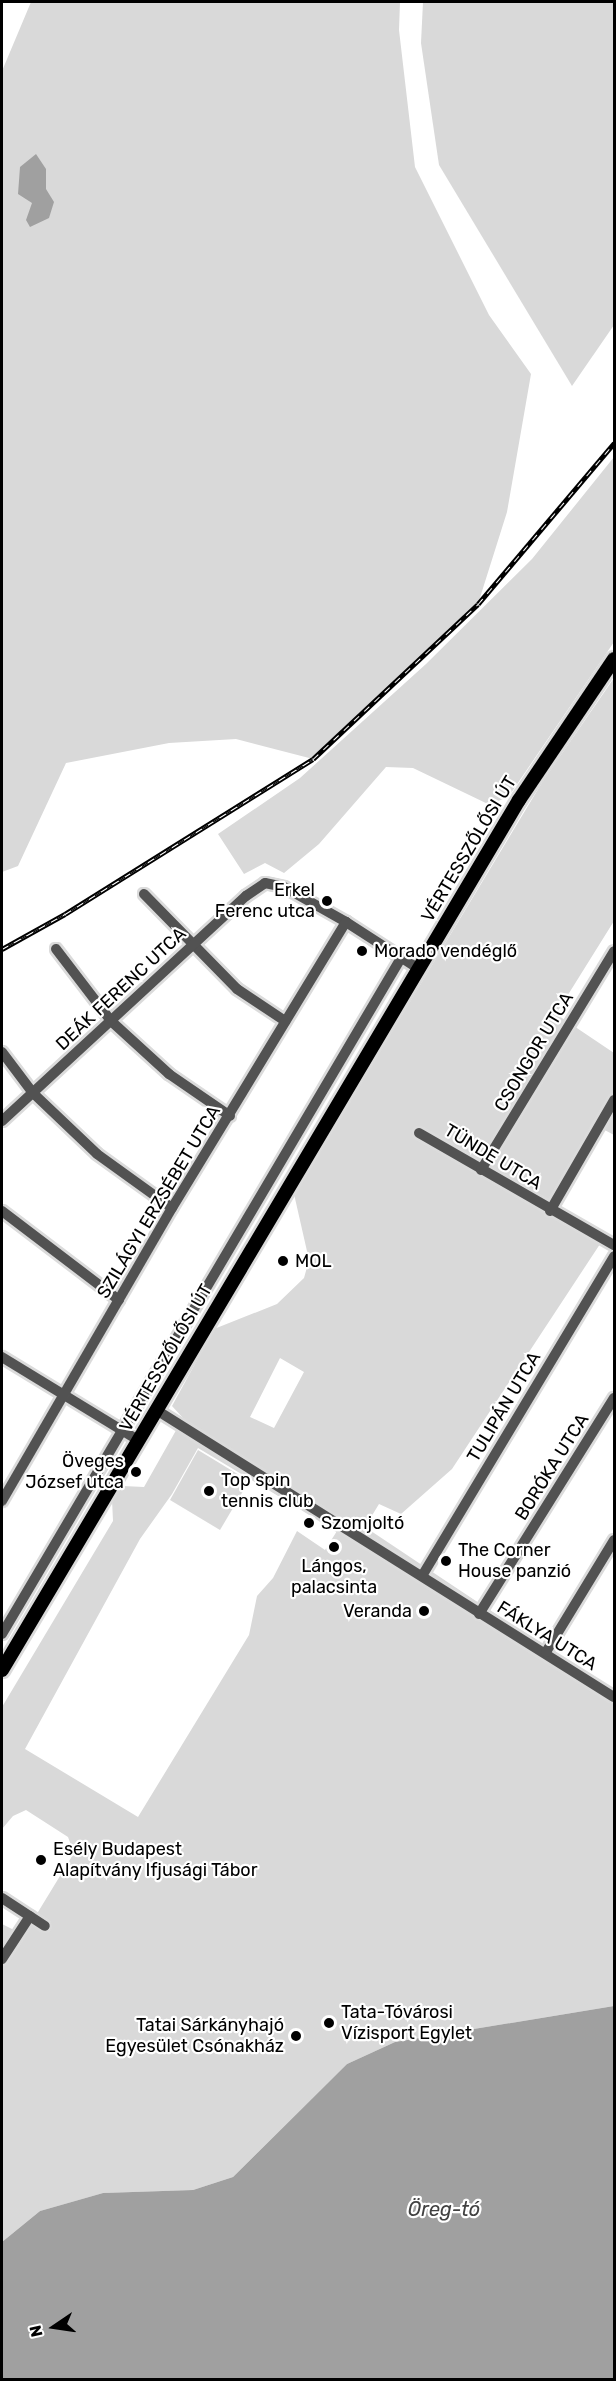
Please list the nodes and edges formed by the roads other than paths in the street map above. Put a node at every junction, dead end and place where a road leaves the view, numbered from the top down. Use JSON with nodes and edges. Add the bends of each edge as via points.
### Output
{"nodes":[{"id":1,"x":615,"y":659,"type":"edge"},
{"id":2,"x":144,"y":894,"type":"dead end"},
{"id":3,"x":346,"y":922,"type":"junction"},
{"id":4,"x":191,"y":946,"type":"junction"},
{"id":5,"x":56,"y":949,"type":"dead end"},
{"id":6,"x":615,"y":951,"type":"edge"},
{"id":7,"x":401,"y":958,"type":"junction"},
{"id":8,"x":418,"y":969,"type":"junction"},
{"id":9,"x":285,"y":1021,"type":"junction"},
{"id":10,"x":111,"y":1022,"type":"junction"},
{"id":11,"x":2,"y":1052,"type":"edge"},
{"id":12,"x":344,"y":1054,"type":"junction"},
{"id":13,"x":362,"y":1064,"type":"junction"},
{"id":14,"x":33,"y":1093,"type":"junction"},
{"id":15,"x":615,"y":1100,"type":"edge"},
{"id":16,"x":230,"y":1116,"type":"junction"},
{"id":17,"x":2,"y":1121,"type":"edge"},
{"id":18,"x":418,"y":1132,"type":"dead end"},
{"id":19,"x":481,"y":1170,"type":"junction"},
{"id":20,"x":172,"y":1208,"type":"junction"},
{"id":21,"x":2,"y":1211,"type":"edge"},
{"id":22,"x":550,"y":1211,"type":"junction"},
{"id":23,"x":615,"y":1245,"type":"edge"},
{"id":24,"x":615,"y":1256,"type":"edge"},
{"id":25,"x":119,"y":1300,"type":"junction"},
{"id":26,"x":2,"y":1357,"type":"edge"},
{"id":27,"x":61,"y":1396,"type":"junction"},
{"id":28,"x":615,"y":1398,"type":"edge"},
{"id":29,"x":158,"y":1411,"type":"junction"},
{"id":30,"x":121,"y":1431,"type":"junction"},
{"id":31,"x":138,"y":1440,"type":"junction"},
{"id":32,"x":3,"y":1497,"type":"edge"},
{"id":33,"x":615,"y":1540,"type":"edge"},
{"id":34,"x":422,"y":1576,"type":"junction"},
{"id":35,"x":479,"y":1614,"type":"junction"},
{"id":36,"x":2,"y":1634,"type":"edge"},
{"id":37,"x":546,"y":1652,"type":"junction"},
{"id":38,"x":2,"y":1670,"type":"edge"},
{"id":39,"x":615,"y":1697,"type":"edge"},
{"id":40,"x":2,"y":1898,"type":"edge"},
{"id":41,"x":30,"y":1916,"type":"junction"},
{"id":42,"x":45,"y":1926,"type":"dead end"},
{"id":43,"x":2,"y":1959,"type":"edge"}],
"edges":[{"from":1,"to":8,"type":"main road","name":"VÉRTESSZŐLŐSI ÚT","via":[[543,762]]},
{"from":2,"to":4,"type":"street"},
{"from":3,"to":4,"type":"street","name":"DEÁK FERENC UTCA","via":[[284,887],[265,883]]},
{"from":3,"to":7,"type":"street"},
{"from":3,"to":9,"type":"street","name":"SZILÁGYI ERZSÉBET UTCA"},
{"from":4,"to":9,"type":"street","via":[[237,989]]},
{"from":4,"to":10,"type":"street","name":"DEÁK FERENC UTCA"},
{"from":5,"to":10,"type":"street"},
{"from":6,"to":19,"type":"street","name":"CSONGOR UTCA"},
{"from":7,"to":8,"type":"street"},
{"from":7,"to":12,"type":"street","name":"VÉRTESSZŐLŐSI ÚT"},
{"from":8,"to":13,"type":"main road","name":"VÉRTESSZŐLŐSI ÚT"},
{"from":9,"to":16,"type":"street","name":"SZILÁGYI ERZSÉBET UTCA"},
{"from":10,"to":14,"type":"street","name":"DEÁK FERENC UTCA"},
{"from":10,"to":16,"type":"street","via":[[169,1074]]},
{"from":11,"to":14,"type":"street"},
{"from":12,"to":13,"type":"street"},
{"from":12,"to":30,"type":"street","name":"VÉRTESSZŐLŐSI ÚT"},
{"from":13,"to":29,"type":"main road","name":"VÉRTESSZŐLŐSI ÚT"},
{"from":14,"to":17,"type":"street","name":"DEÁK FERENC UTCA"},
{"from":14,"to":20,"type":"street","via":[[98,1154]]},
{"from":15,"to":22,"type":"street","name":"TÜNDE UTCA"},
{"from":16,"to":20,"type":"street","name":"SZILÁGYI ERZSÉBET UTCA"},
{"from":18,"to":19,"type":"street","name":"TÜNDE UTCA"},
{"from":19,"to":22,"type":"street","name":"TÜNDE UTCA"},
{"from":20,"to":25,"type":"street","name":"SZILÁGYI ERZSÉBET UTCA"},
{"from":21,"to":25,"type":"street"},
{"from":22,"to":23,"type":"street","name":"TÜNDE UTCA"},
{"from":24,"to":34,"type":"street","name":"TULIPÁN UTCA"},
{"from":25,"to":27,"type":"street","name":"SZILÁGYI ERZSÉBET UTCA"},
{"from":26,"to":27,"type":"street"},
{"from":27,"to":30,"type":"street"},
{"from":27,"to":32,"type":"street","name":"SZILÁGYI ERZSÉBET UTCA"},
{"from":28,"to":35,"type":"street","name":"BORÓKA UTCA"},
{"from":29,"to":31,"type":"main road","name":"VÉRTESSZŐLŐSI ÚT"},
{"from":29,"to":34,"type":"street","name":"FÁKLYA UTCA"},
{"from":30,"to":31,"type":"street"},
{"from":30,"to":36,"type":"street","name":"VÉRTESSZŐLŐSI ÚT"},
{"from":31,"to":38,"type":"main road","name":"VÉRTESSZŐLŐSI ÚT"},
{"from":33,"to":37,"type":"street"},
{"from":34,"to":35,"type":"street","name":"FÁKLYA UTCA"},
{"from":35,"to":37,"type":"street","name":"FÁKLYA UTCA"},
{"from":37,"to":39,"type":"street","name":"FÁKLYA UTCA"},
{"from":40,"to":41,"type":"street"},
{"from":41,"to":42,"type":"street"},
{"from":41,"to":43,"type":"street"}]}
